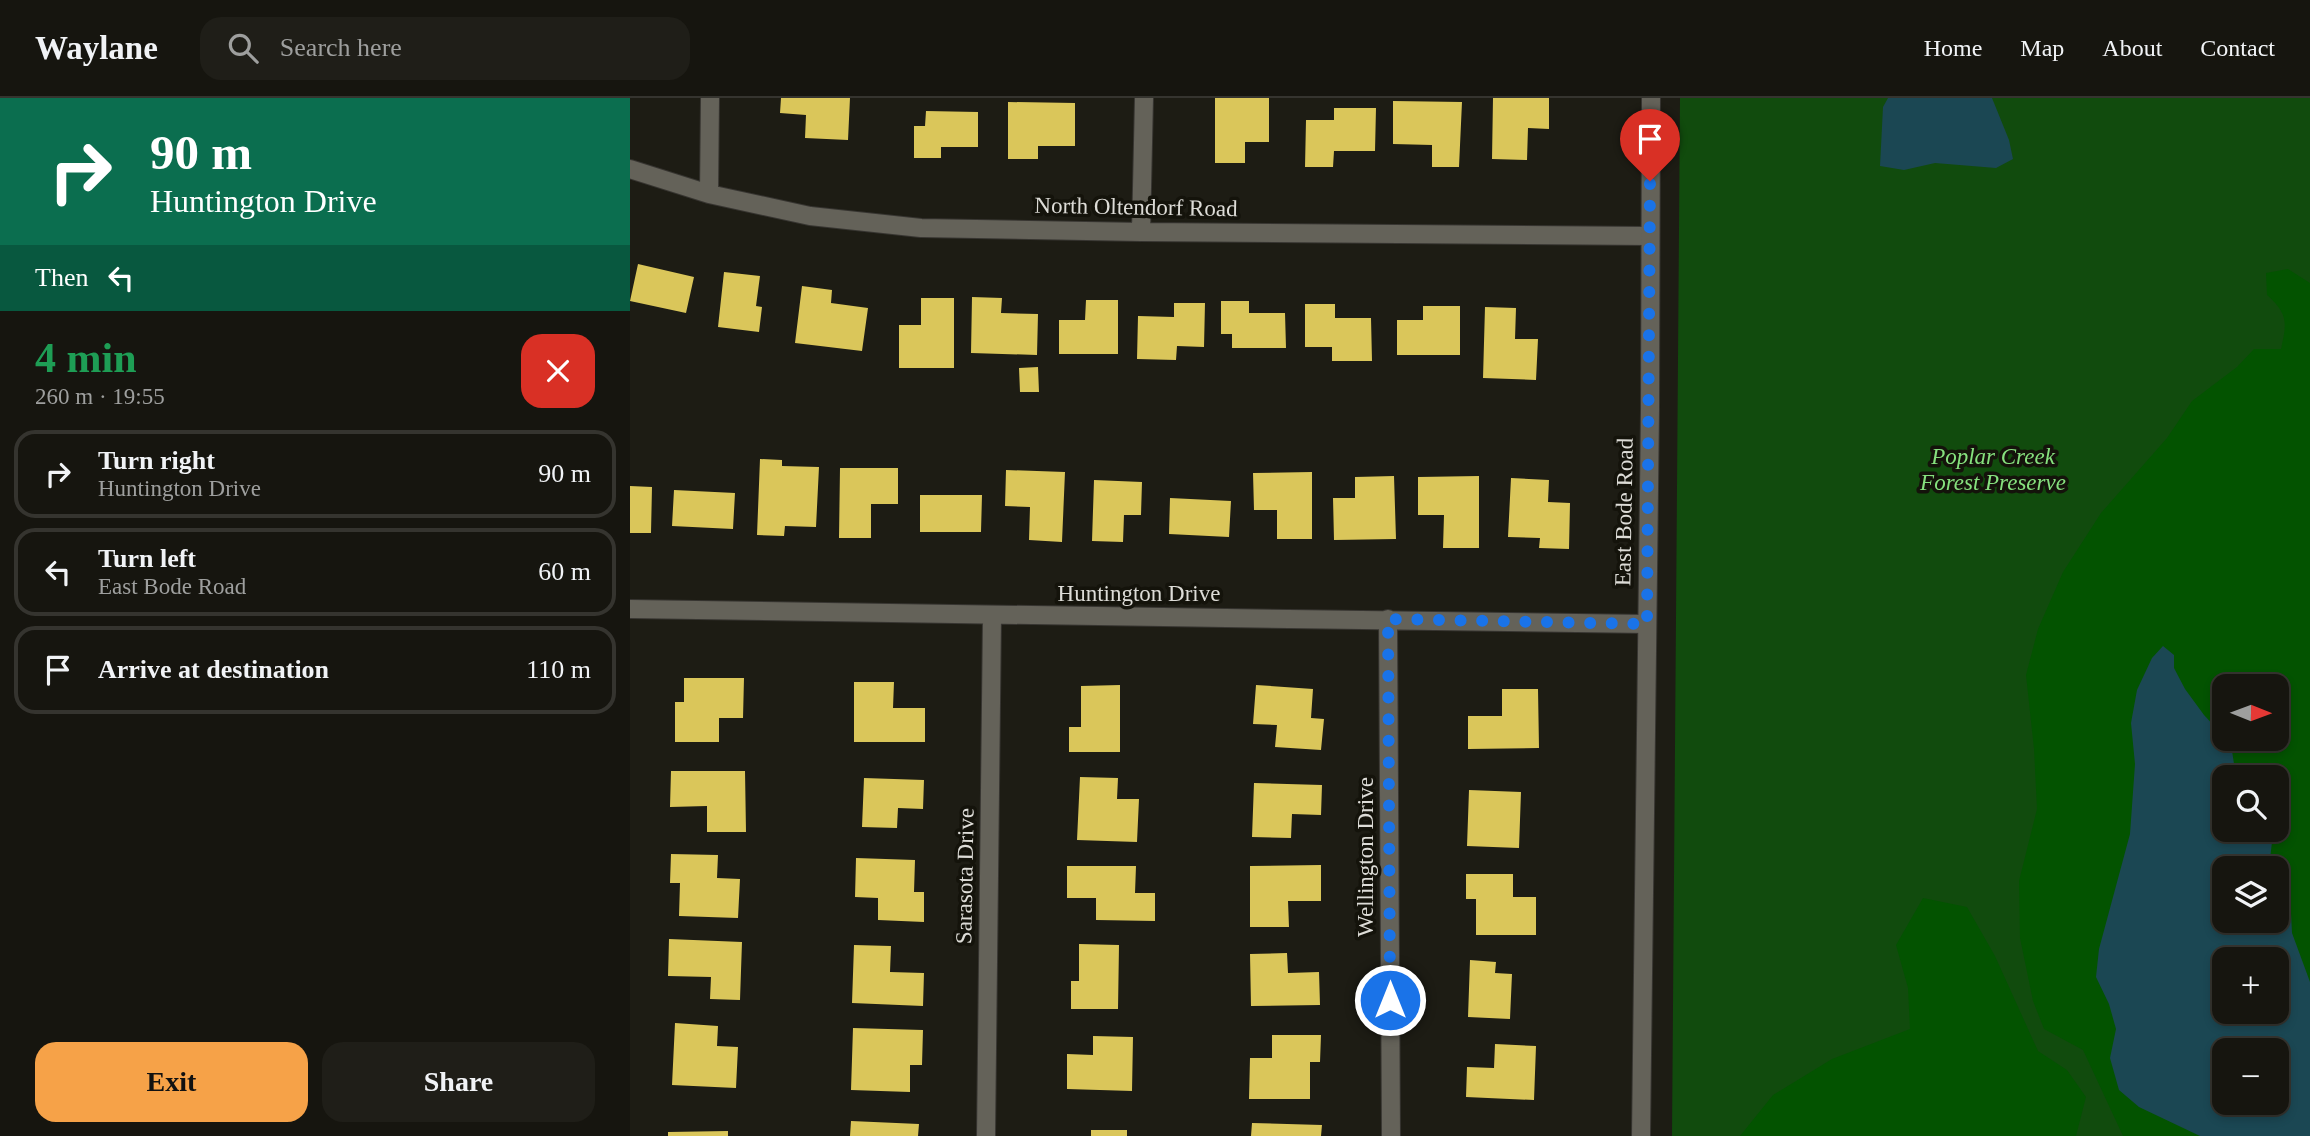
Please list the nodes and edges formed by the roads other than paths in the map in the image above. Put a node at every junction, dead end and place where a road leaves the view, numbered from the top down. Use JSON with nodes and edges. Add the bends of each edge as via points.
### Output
{"nodes":[{"id":1,"x":710,"y":98,"type":"edge"},
{"id":2,"x":1144,"y":98,"type":"edge"},
{"id":3,"x":1651,"y":98,"type":"edge"},
{"id":4,"x":630,"y":169,"type":"edge"},
{"id":5,"x":709,"y":194,"type":"junction"},
{"id":6,"x":1141,"y":232,"type":"junction"},
{"id":7,"x":1649,"y":236,"type":"junction"},
{"id":8,"x":630,"y":610,"type":"edge"},
{"id":9,"x":992,"y":617,"type":"junction"},
{"id":10,"x":1388,"y":619,"type":"junction"},
{"id":11,"x":1647,"y":624,"type":"junction"},
{"id":12,"x":986,"y":1136,"type":"edge"},
{"id":13,"x":1391,"y":1136,"type":"edge"},
{"id":14,"x":1641,"y":1136,"type":"edge"}],
"edges":[{"from":1,"to":5,"type":"street"},
{"from":2,"to":6,"type":"street"},
{"from":3,"to":7,"type":"street","name":"East Bode Road"},
{"from":4,"to":5,"type":"street","name":"North Oltendorf Road"},
{"from":5,"to":6,"type":"street","name":"North Oltendorf Road","via":[[810,216],[921,228]]},
{"from":6,"to":7,"type":"street","name":"North Oltendorf Road"},
{"from":7,"to":11,"type":"street","name":"East Bode Road"},
{"from":8,"to":9,"type":"street","name":"Huntington Drive"},
{"from":9,"to":10,"type":"street","name":"Huntington Drive"},
{"from":9,"to":12,"type":"street","name":"Sarasota Drive"},
{"from":10,"to":11,"type":"street","name":"Huntington Drive"},
{"from":10,"to":13,"type":"street","name":"Wellington Drive"},
{"from":11,"to":14,"type":"street","name":"East Bode Road"}]}
